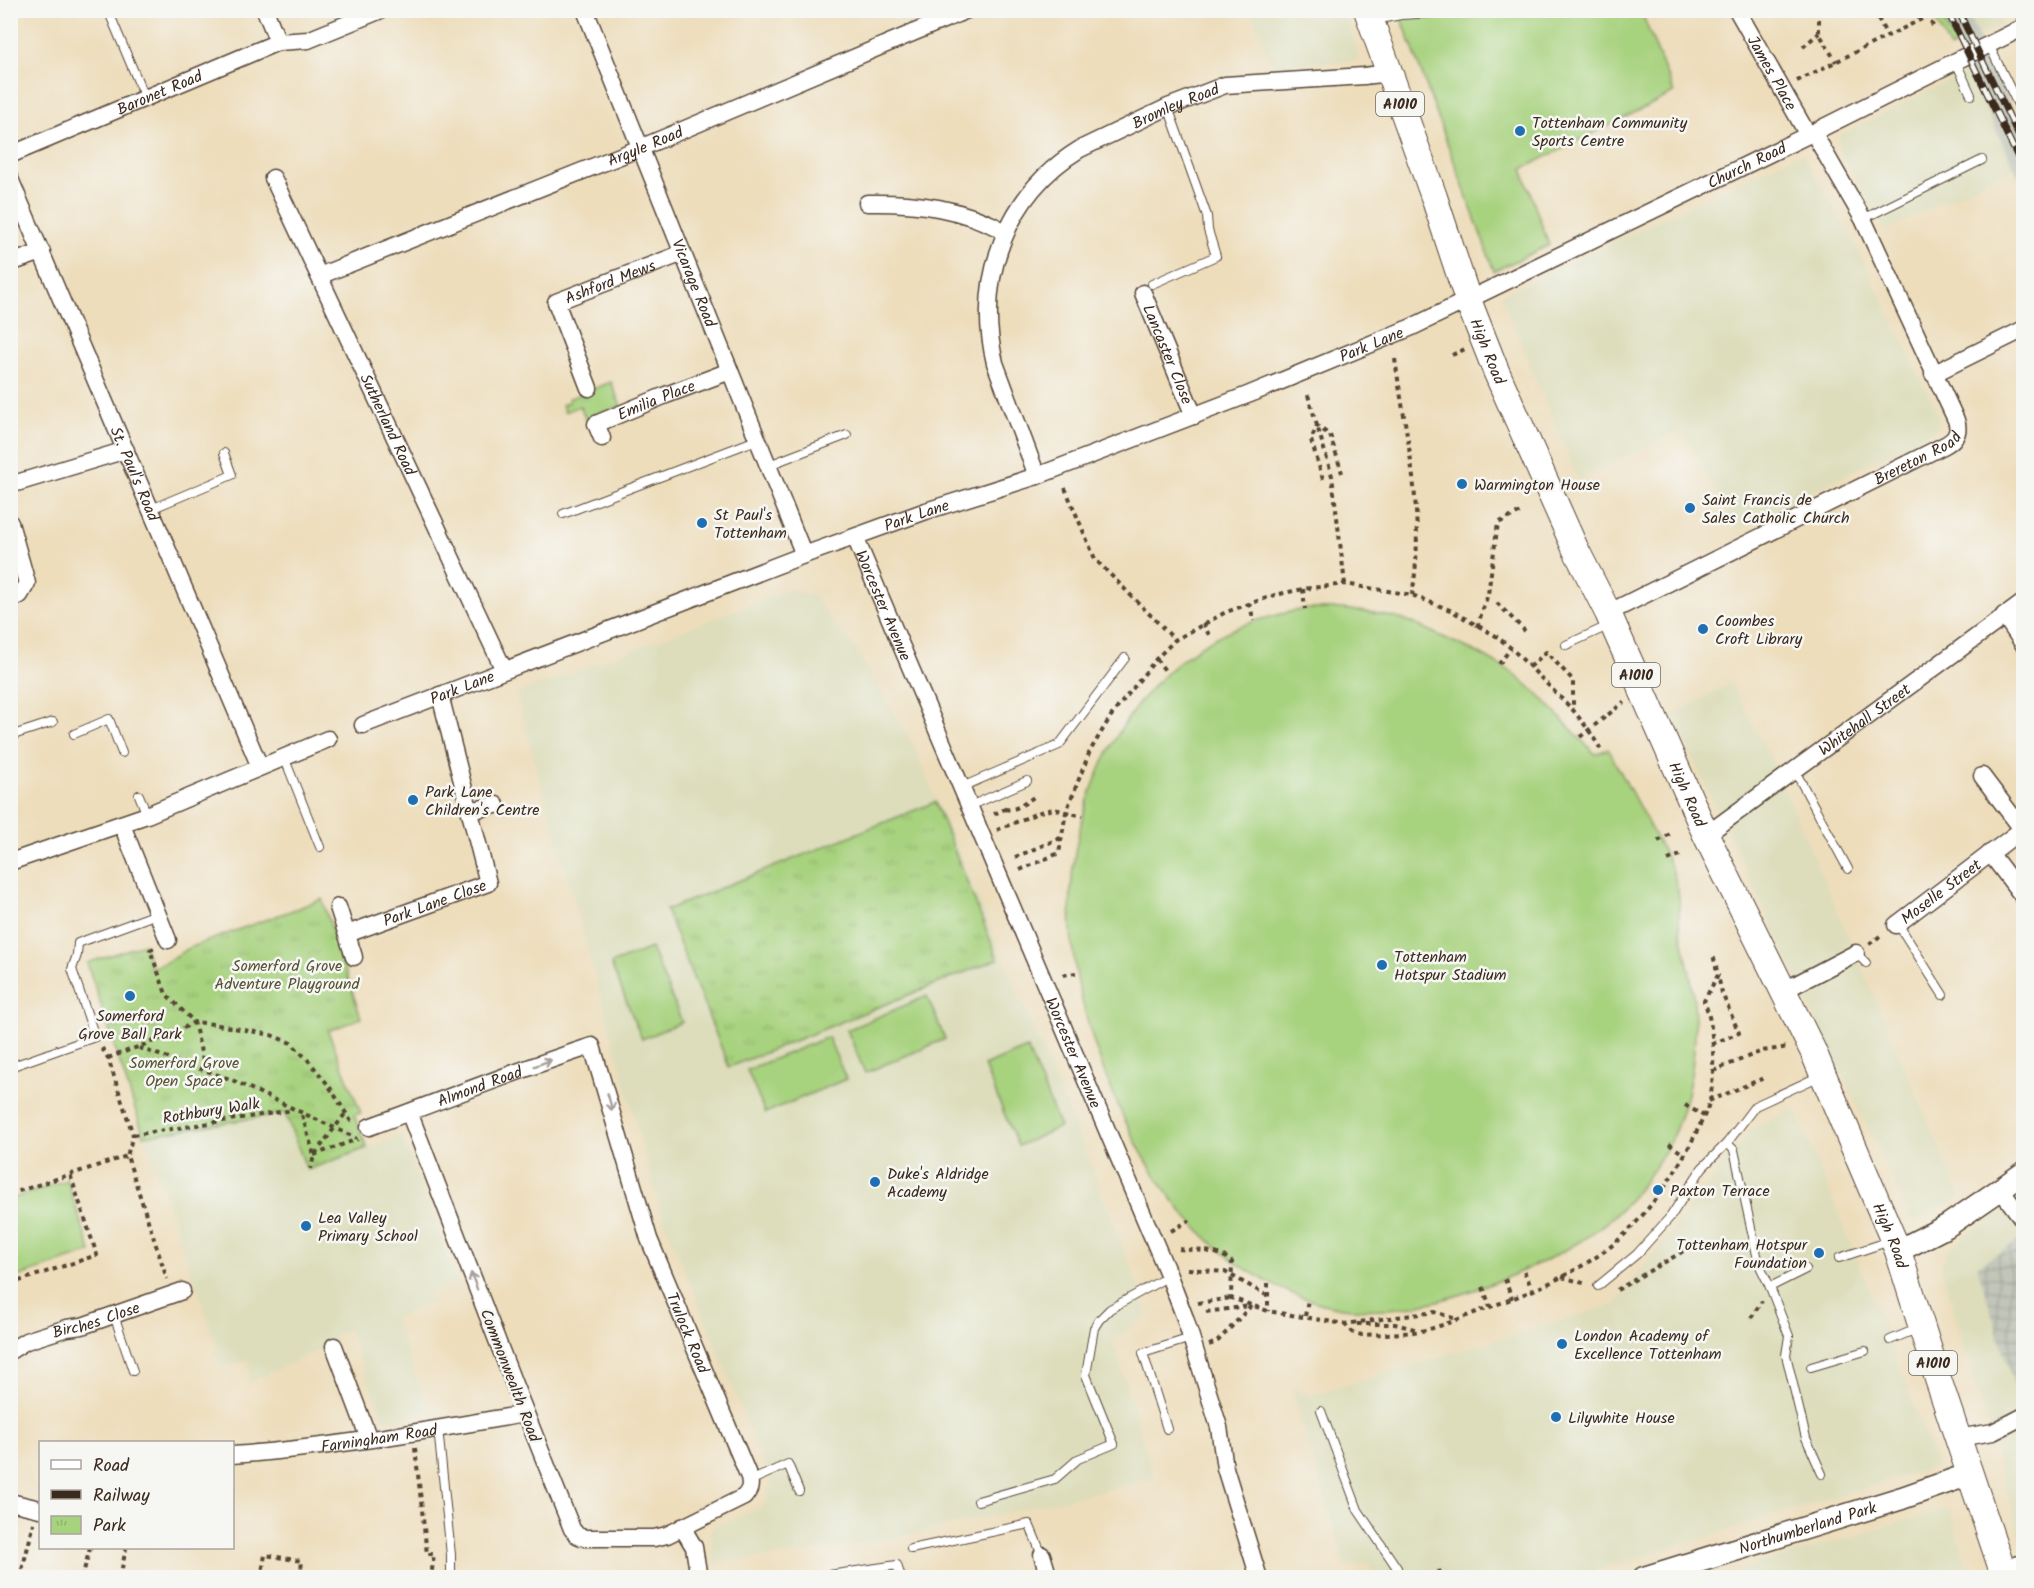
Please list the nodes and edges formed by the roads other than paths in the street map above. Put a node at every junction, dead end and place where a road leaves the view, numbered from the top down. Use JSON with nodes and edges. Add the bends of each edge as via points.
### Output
{"nodes":[{"id":1,"x":108,"y":10,"type":"edge"},
{"id":2,"x":265,"y":10,"type":"edge"},
{"id":3,"x":381,"y":10,"type":"edge"},
{"id":4,"x":585,"y":10,"type":"edge"},
{"id":5,"x":967,"y":10,"type":"edge"},
{"id":6,"x":1481,"y":10,"type":"edge"},
{"id":7,"x":1737,"y":10,"type":"edge"},
{"id":8,"x":1369,"y":15,"type":"edge"},
{"id":9,"x":2024,"y":27,"type":"edge"},
{"id":10,"x":278,"y":42,"type":"junction"},
{"id":11,"x":1989,"y":45,"type":"junction"},
{"id":12,"x":1956,"y":62,"type":"junction"},
{"id":13,"x":1389,"y":73,"type":"junction"},
{"id":14,"x":1971,"y":95,"type":"dead end"},
{"id":15,"x":145,"y":98,"type":"junction"},
{"id":16,"x":1168,"y":107,"type":"junction"},
{"id":17,"x":2024,"y":117,"type":"edge"},
{"id":18,"x":1810,"y":134,"type":"junction"},
{"id":19,"x":640,"y":148,"type":"junction"},
{"id":20,"x":10,"y":155,"type":"edge"},
{"id":21,"x":1982,"y":160,"type":"dead end"},
{"id":22,"x":273,"y":178,"type":"dead end"},
{"id":23,"x":10,"y":179,"type":"edge"},
{"id":24,"x":867,"y":203,"type":"dead end"},
{"id":25,"x":1863,"y":219,"type":"junction"},
{"id":26,"x":1006,"y":232,"type":"junction"},
{"id":27,"x":42,"y":252,"type":"junction"},
{"id":28,"x":683,"y":254,"type":"junction"},
{"id":29,"x":10,"y":263,"type":"edge"},
{"id":30,"x":319,"y":276,"type":"junction"},
{"id":31,"x":1148,"y":288,"type":"joint"},
{"id":32,"x":1468,"y":300,"type":"junction"},
{"id":33,"x":2024,"y":329,"type":"edge"},
{"id":34,"x":730,"y":371,"type":"junction"},
{"id":35,"x":1934,"y":374,"type":"junction"},
{"id":36,"x":589,"y":388,"type":"dead end"},
{"id":37,"x":1194,"y":416,"type":"junction"},
{"id":38,"x":847,"y":435,"type":"dead end"},
{"id":39,"x":602,"y":438,"type":"dead end"},
{"id":40,"x":759,"y":439,"type":"junction"},
{"id":41,"x":126,"y":450,"type":"junction"},
{"id":42,"x":224,"y":453,"type":"dead end"},
{"id":43,"x":769,"y":465,"type":"junction"},
{"id":44,"x":1037,"y":476,"type":"junction"},
{"id":45,"x":10,"y":485,"type":"edge"},
{"id":46,"x":151,"y":509,"type":"junction"},
{"id":47,"x":563,"y":514,"type":"dead end"},
{"id":48,"x":10,"y":523,"type":"edge"},
{"id":49,"x":855,"y":537,"type":"junction"},
{"id":50,"x":804,"y":555,"type":"junction"},
{"id":51,"x":10,"y":600,"type":"edge"},
{"id":52,"x":2024,"y":602,"type":"edge"},
{"id":53,"x":2004,"y":615,"type":"junction"},
{"id":54,"x":1610,"y":618,"type":"junction"},
{"id":55,"x":1566,"y":645,"type":"dead end"},
{"id":56,"x":2024,"y":645,"type":"edge"},
{"id":57,"x":1125,"y":658,"type":"dead end"},
{"id":58,"x":504,"y":670,"type":"junction"},
{"id":59,"x":440,"y":695,"type":"junction"},
{"id":60,"x":53,"y":722,"type":"dead end"},
{"id":61,"x":363,"y":725,"type":"dead end"},
{"id":62,"x":74,"y":734,"type":"dead end"},
{"id":63,"x":10,"y":736,"type":"edge"},
{"id":64,"x":328,"y":739,"type":"dead end"},
{"id":65,"x":123,"y":753,"type":"dead end"},
{"id":66,"x":284,"y":757,"type":"junction"},
{"id":67,"x":260,"y":767,"type":"junction"},
{"id":68,"x":1795,"y":771,"type":"junction"},
{"id":69,"x":1982,"y":776,"type":"dead end"},
{"id":70,"x":1027,"y":781,"type":"dead end"},
{"id":71,"x":962,"y":787,"type":"junction"},
{"id":72,"x":139,"y":795,"type":"dead end"},
{"id":73,"x":496,"y":805,"type":"dead end"},
{"id":74,"x":970,"y":806,"type":"junction"},
{"id":75,"x":470,"y":811,"type":"junction"},
{"id":76,"x":147,"y":815,"type":"junction"},
{"id":77,"x":122,"y":825,"type":"junction"},
{"id":78,"x":2023,"y":828,"type":"edge"},
{"id":79,"x":1706,"y":835,"type":"junction"},
{"id":80,"x":320,"y":847,"type":"dead end"},
{"id":81,"x":1990,"y":853,"type":"junction"},
{"id":82,"x":10,"y":862,"type":"edge"},
{"id":83,"x":1848,"y":869,"type":"dead end"},
{"id":84,"x":2024,"y":898,"type":"edge"},
{"id":85,"x":338,"y":907,"type":"dead end"},
{"id":86,"x":157,"y":914,"type":"junction"},
{"id":87,"x":1897,"y":925,"type":"joint"},
{"id":88,"x":347,"y":934,"type":"junction"},
{"id":89,"x":168,"y":940,"type":"road end"},
{"id":90,"x":354,"y":957,"type":"dead end"},
{"id":91,"x":1861,"y":958,"type":"road end"},
{"id":92,"x":1783,"y":991,"type":"junction"},
{"id":93,"x":1942,"y":994,"type":"dead end"},
{"id":94,"x":592,"y":1046,"type":"joint"},
{"id":95,"x":10,"y":1067,"type":"edge"},
{"id":96,"x":1824,"y":1075,"type":"junction"},
{"id":97,"x":410,"y":1113,"type":"junction"},
{"id":98,"x":364,"y":1133,"type":"road end"},
{"id":99,"x":1727,"y":1143,"type":"junction"},
{"id":100,"x":2024,"y":1173,"type":"edge"},
{"id":101,"x":2001,"y":1190,"type":"junction"},
{"id":102,"x":2024,"y":1221,"type":"edge"},
{"id":103,"x":1896,"y":1245,"type":"junction"},
{"id":104,"x":1839,"y":1258,"type":"dead end"},
{"id":105,"x":1806,"y":1269,"type":"dead end"},
{"id":106,"x":1169,"y":1276,"type":"junction"},
{"id":107,"x":1599,"y":1286,"type":"dead end"},
{"id":108,"x":1770,"y":1287,"type":"junction"},
{"id":109,"x":177,"y":1293,"type":"road end"},
{"id":110,"x":114,"y":1315,"type":"junction"},
{"id":111,"x":1922,"y":1327,"type":"junction"},
{"id":112,"x":1191,"y":1338,"type":"junction"},
{"id":113,"x":1890,"y":1340,"type":"dead end"},
{"id":114,"x":334,"y":1346,"type":"dead end"},
{"id":115,"x":10,"y":1351,"type":"edge"},
{"id":116,"x":1865,"y":1351,"type":"dead end"},
{"id":117,"x":1811,"y":1367,"type":"dead end"},
{"id":118,"x":133,"y":1371,"type":"dead end"},
{"id":119,"x":1321,"y":1411,"type":"dead end"},
{"id":120,"x":525,"y":1414,"type":"junction"},
{"id":121,"x":2024,"y":1416,"type":"edge"},
{"id":122,"x":1167,"y":1429,"type":"dead end"},
{"id":123,"x":439,"y":1435,"type":"junction"},
{"id":124,"x":1958,"y":1438,"type":"junction"},
{"id":125,"x":369,"y":1439,"type":"junction"},
{"id":126,"x":234,"y":1455,"type":"edge"},
{"id":127,"x":1822,"y":1474,"type":"dead end"},
{"id":128,"x":1970,"y":1474,"type":"junction"},
{"id":129,"x":750,"y":1481,"type":"junction"},
{"id":130,"x":799,"y":1491,"type":"dead end"},
{"id":131,"x":978,"y":1501,"type":"dead end"},
{"id":132,"x":10,"y":1502,"type":"edge"},
{"id":133,"x":38,"y":1513,"type":"edge"},
{"id":134,"x":682,"y":1527,"type":"junction"},
{"id":135,"x":911,"y":1549,"type":"dead end"},
{"id":136,"x":1042,"y":1555,"type":"joint"},
{"id":137,"x":2010,"y":1570,"type":"edge"},
{"id":138,"x":1647,"y":1577,"type":"edge"},
{"id":139,"x":451,"y":1578,"type":"edge"},
{"id":140,"x":699,"y":1578,"type":"edge"},
{"id":141,"x":809,"y":1578,"type":"edge"},
{"id":142,"x":902,"y":1578,"type":"edge"},
{"id":143,"x":1049,"y":1578,"type":"edge"},
{"id":144,"x":1259,"y":1578,"type":"edge"},
{"id":145,"x":1400,"y":1578,"type":"edge"}],
"edges":[{"from":1,"to":15,"type":"lane"},
{"from":2,"to":10,"type":"street"},
{"from":3,"to":10,"type":"street","name":"Baronet Road","via":[[308,40]]},
{"from":4,"to":19,"type":"street","name":"Vicarage Road"},
{"from":5,"to":19,"type":"street","name":"Argyle Road"},
{"from":6,"to":8,"type":"lane"},
{"from":7,"to":18,"type":"street","name":"James Place"},
{"from":8,"to":13,"type":"main road","name":"High Road","number":"A1010"},
{"from":9,"to":11,"type":"street","name":"Church Road"},
{"from":10,"to":15,"type":"street","name":"Baronet Road"},
{"from":11,"to":12,"type":"street","name":"Church Road"},
{"from":11,"to":17,"type":"lane"},
{"from":12,"to":14,"type":"lane"},
{"from":12,"to":18,"type":"street","name":"Church Road"},
{"from":13,"to":16,"type":"street","name":"Bromley Road","via":[[1235,83]]},
{"from":13,"to":32,"type":"main road","name":"High Road","number":"A1010"},
{"from":15,"to":20,"type":"street","name":"Baronet Road"},
{"from":16,"to":26,"type":"street","name":"Bromley Road","via":[[1066,158],[1041,181]]},
{"from":16,"to":31,"type":"lane","via":[[1207,216],[1216,256]]},
{"from":18,"to":25,"type":"street","name":"Brereton Road"},
{"from":18,"to":32,"type":"street","name":"Church Road"},
{"from":19,"to":28,"type":"street","name":"Vicarage Road"},
{"from":19,"to":30,"type":"street","name":"Argyle Road"},
{"from":21,"to":25,"type":"lane"},
{"from":22,"to":30,"type":"street","name":"Sutherland Road"},
{"from":23,"to":27,"type":"street","name":"St. Paul's Road"},
{"from":24,"to":26,"type":"street","via":[[893,202],[941,209],[976,217]]},
{"from":25,"to":35,"type":"street","name":"Brereton Road"},
{"from":26,"to":44,"type":"street","name":"Bromley Road","via":[[989,294],[991,347]]},
{"from":27,"to":29,"type":"street"},
{"from":27,"to":41,"type":"street","name":"St. Paul's Road"},
{"from":28,"to":34,"type":"street","name":"Vicarage Road"},
{"from":28,"to":36,"type":"street","name":"Ashford Mews","via":[[556,302]]},
{"from":30,"to":58,"type":"street","name":"Sutherland Road"},
{"from":31,"to":37,"type":"street","name":"Lancaster Close"},
{"from":32,"to":37,"type":"street","name":"Park Lane","via":[[1412,327]]},
{"from":32,"to":54,"type":"main road","name":"High Road","number":"A1010","via":[[1575,549]]},
{"from":33,"to":35,"type":"street"},
{"from":34,"to":39,"type":"street","name":"Emilia Place","via":[[596,424]]},
{"from":34,"to":40,"type":"street","name":"Vicarage Road"},
{"from":35,"to":54,"type":"street","name":"Brereton Road","via":[[1956,420],[1954,440]]},
{"from":37,"to":44,"type":"street","name":"Park Lane"},
{"from":38,"to":43,"type":"lane"},
{"from":40,"to":43,"type":"street","name":"Vicarage Road"},
{"from":40,"to":47,"type":"lane"},
{"from":41,"to":45,"type":"street"},
{"from":41,"to":46,"type":"street","name":"St. Paul's Road"},
{"from":42,"to":46,"type":"lane","via":[[232,475]]},
{"from":43,"to":50,"type":"street","name":"Vicarage Road"},
{"from":44,"to":49,"type":"street","name":"Park Lane"},
{"from":46,"to":67,"type":"street","name":"St. Paul's Road"},
{"from":48,"to":51,"type":"street","via":[[27,583],[20,596]]},
{"from":49,"to":50,"type":"street","name":"Park Lane"},
{"from":49,"to":71,"type":"street","name":"Worcester Avenue"},
{"from":50,"to":58,"type":"street","name":"Park Lane"},
{"from":52,"to":53,"type":"street","name":"Whitehall Street"},
{"from":53,"to":56,"type":"street"},
{"from":53,"to":68,"type":"street","name":"Whitehall Street"},
{"from":54,"to":55,"type":"lane"},
{"from":54,"to":79,"type":"main road","name":"High Road","number":"A1010"},
{"from":57,"to":71,"type":"lane","via":[[1059,745]]},
{"from":58,"to":59,"type":"street","name":"Park Lane"},
{"from":59,"to":61,"type":"street","name":"Park Lane"},
{"from":59,"to":75,"type":"street","name":"Park Lane Close"},
{"from":60,"to":63,"type":"lane"},
{"from":62,"to":65,"type":"lane","via":[[110,719]]},
{"from":64,"to":66,"type":"street"},
{"from":66,"to":67,"type":"street"},
{"from":66,"to":80,"type":"lane"},
{"from":67,"to":76,"type":"street"},
{"from":68,"to":79,"type":"street","name":"Whitehall Street"},
{"from":68,"to":83,"type":"lane"},
{"from":69,"to":78,"type":"street"},
{"from":70,"to":74,"type":"lane"},
{"from":71,"to":74,"type":"street","name":"Worcester Avenue"},
{"from":72,"to":76,"type":"lane"},
{"from":73,"to":75,"type":"street"},
{"from":74,"to":106,"type":"street","name":"Worcester Avenue"},
{"from":75,"to":88,"type":"street","name":"Park Lane Close","via":[[488,883]]},
{"from":76,"to":77,"type":"street"},
{"from":77,"to":82,"type":"street"},
{"from":77,"to":86,"type":"street"},
{"from":78,"to":81,"type":"street","name":"Moselle Street"},
{"from":79,"to":92,"type":"main road","name":"High Road","number":"A1010"},
{"from":81,"to":84,"type":"street"},
{"from":81,"to":87,"type":"street","name":"Moselle Street"},
{"from":85,"to":88,"type":"street"},
{"from":86,"to":89,"type":"street"},
{"from":86,"to":95,"type":"lane","via":[[78,943],[72,969],[95,1037]]},
{"from":87,"to":93,"type":"lane"},
{"from":88,"to":90,"type":"street"},
{"from":91,"to":92,"type":"street"},
{"from":92,"to":96,"type":"main road","name":"High Road","number":"A1010"},
{"from":97,"to":94,"type":"street","name":"Almond Road","one_way":true},
{"from":94,"to":129,"type":"street","name":"Trulock Road","one_way":true,"via":[[649,1239]]},
{"from":96,"to":99,"type":"lane","via":[[1755,1106]]},
{"from":96,"to":103,"type":"main road","name":"High Road","number":"A1010"},
{"from":97,"to":98,"type":"street","name":"Almond Road"},
{"from":120,"to":97,"type":"street","name":"Commonwealth Road","one_way":true},
{"from":99,"to":107,"type":"lane","via":[[1702,1168],[1671,1216],[1637,1254]]},
{"from":99,"to":108,"type":"lane","via":[[1734,1150],[1759,1264]]},
{"from":100,"to":101,"type":"street"},
{"from":101,"to":102,"type":"street"},
{"from":101,"to":103,"type":"street","via":[[1947,1226]]},
{"from":103,"to":104,"type":"lane"},
{"from":103,"to":111,"type":"main road","name":"High Road","number":"A1010"},
{"from":105,"to":108,"type":"lane"},
{"from":106,"to":112,"type":"street","name":"Worcester Avenue"},
{"from":106,"to":131,"type":"lane","via":[[1110,1309],[1094,1328],[1086,1375],[1114,1444],[1078,1460],[1054,1479]]},
{"from":108,"to":127,"type":"lane","via":[[1789,1336],[1786,1355],[1806,1438]]},
{"from":109,"to":110,"type":"street","name":"Birches Close"},
{"from":110,"to":115,"type":"street","name":"Birches Close","via":[[26,1341]]},
{"from":110,"to":118,"type":"lane"},
{"from":111,"to":113,"type":"lane"},
{"from":111,"to":124,"type":"main road","name":"High Road","number":"A1010"},
{"from":112,"to":122,"type":"lane","via":[[1143,1353]]},
{"from":112,"to":144,"type":"street","name":"Worcester Avenue"},
{"from":114,"to":125,"type":"street"},
{"from":116,"to":117,"type":"lane"},
{"from":119,"to":145,"type":"lane","via":[[1358,1510]]},
{"from":120,"to":123,"type":"street","name":"Farningham Road"},
{"from":120,"to":134,"type":"street","name":"Commonwealth Road","via":[[577,1535],[654,1538]]},
{"from":121,"to":124,"type":"street","via":[[1993,1432]]},
{"from":123,"to":125,"type":"street","name":"Farningham Road"},
{"from":123,"to":139,"type":"lane"},
{"from":124,"to":128,"type":"main road","name":"High Road","number":"A1010"},
{"from":125,"to":126,"type":"street","name":"Farningham Road"},
{"from":128,"to":137,"type":"main road","name":"High Road","number":"A1010"},
{"from":128,"to":138,"type":"street","name":"Northumberland Park"},
{"from":129,"to":130,"type":"lane","via":[[788,1464]]},
{"from":129,"to":134,"type":"street","via":[[744,1497]]},
{"from":132,"to":133,"type":"street"},
{"from":134,"to":140,"type":"street","via":[[694,1547]]},
{"from":135,"to":136,"type":"lane","via":[[1029,1524]]},
{"from":136,"to":143,"type":"street"},
{"from":141,"to":142,"type":"lane","via":[[897,1565]]}]}
